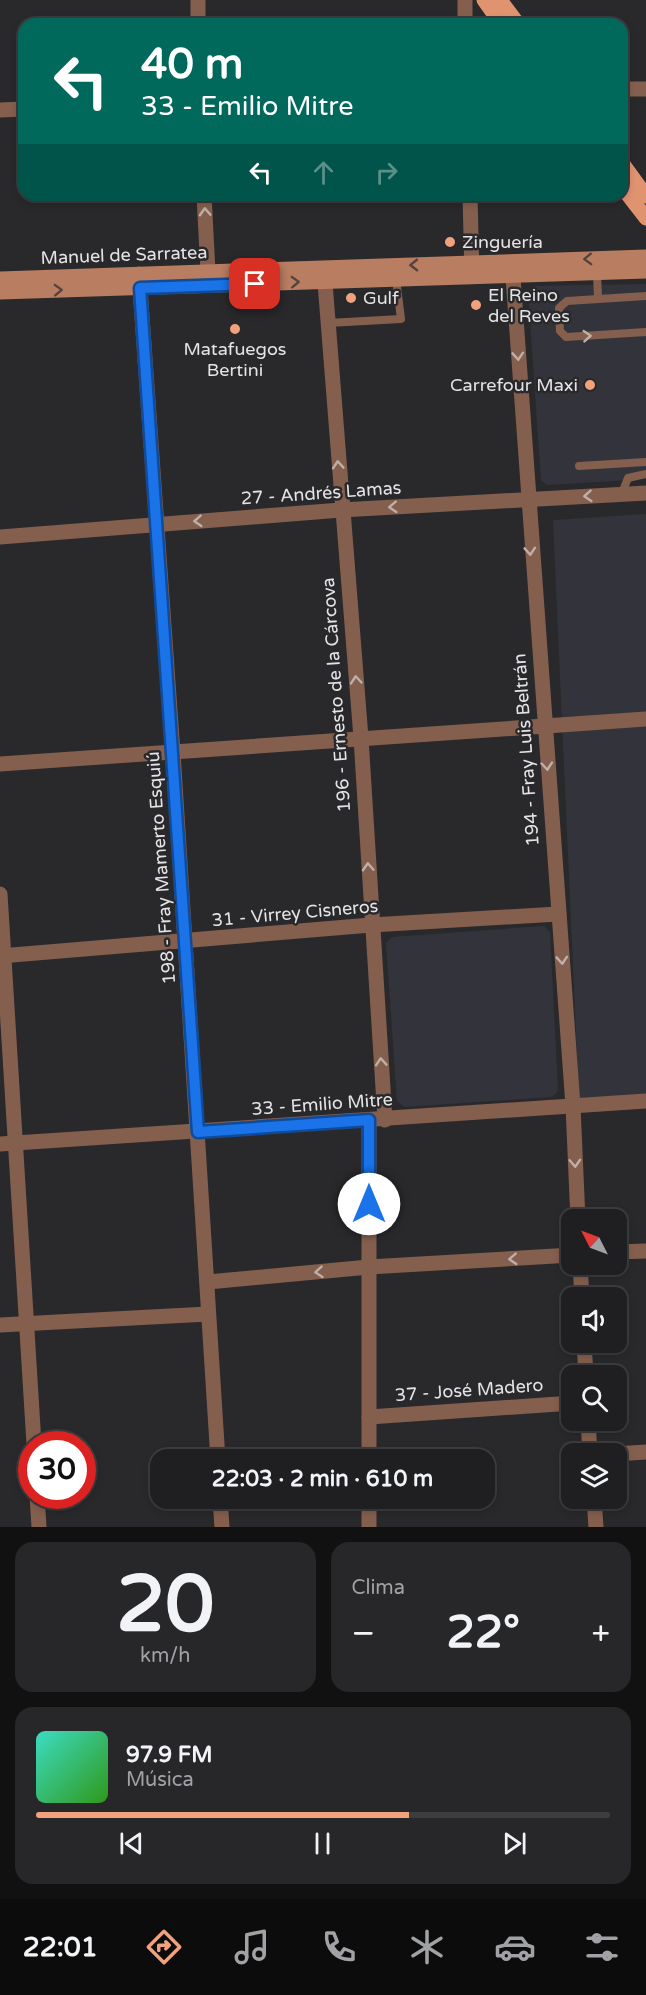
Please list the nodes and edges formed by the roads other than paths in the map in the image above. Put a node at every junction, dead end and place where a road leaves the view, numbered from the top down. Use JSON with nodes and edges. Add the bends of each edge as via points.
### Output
{"nodes":[{"id":1,"x":198,"y":0,"type":"edge"},
{"id":2,"x":465,"y":0,"type":"edge"},
{"id":3,"x":484,"y":0,"type":"edge"},
{"id":4,"x":500,"y":0,"type":"edge"},
{"id":5,"x":198,"y":18,"type":"edge"},
{"id":6,"x":465,"y":18,"type":"edge"},
{"id":7,"x":497,"y":18,"type":"edge"},
{"id":8,"x":514,"y":18,"type":"edge"},
{"id":9,"x":646,"y":89,"type":"edge"},
{"id":10,"x":628,"y":90,"type":"edge"},
{"id":11,"x":18,"y":109,"type":"edge"},
{"id":12,"x":0,"y":110,"type":"edge"},
{"id":13,"x":628,"y":172,"type":"edge"},
{"id":14,"x":628,"y":195,"type":"edge"},
{"id":15,"x":646,"y":195,"type":"edge"},
{"id":16,"x":204,"y":201,"type":"edge"},
{"id":17,"x":470,"y":201,"type":"edge"},
{"id":18,"x":646,"y":218,"type":"edge"},
{"id":19,"x":646,"y":257,"type":"edge"},
{"id":20,"x":472,"y":270,"type":"junction"},
{"id":21,"x":646,"y":271,"type":"edge"},
{"id":22,"x":208,"y":272,"type":"junction"},
{"id":23,"x":324,"y":274,"type":"junction"},
{"id":24,"x":597,"y":274,"type":"junction"},
{"id":25,"x":513,"y":277,"type":"junction"},
{"id":26,"x":0,"y":279,"type":"edge"},
{"id":27,"x":396,"y":279,"type":"junction"},
{"id":28,"x":139,"y":281,"type":"junction"},
{"id":29,"x":0,"y":292,"type":"edge"},
{"id":30,"x":646,"y":296,"type":"edge"},
{"id":31,"x":598,"y":298,"type":"junction"},
{"id":32,"x":328,"y":323,"type":"junction"},
{"id":33,"x":646,"y":332,"type":"edge"},
{"id":34,"x":646,"y":462,"type":"edge"},
{"id":35,"x":579,"y":466,"type":"dead end"},
{"id":36,"x":646,"y":474,"type":"edge"},
{"id":37,"x":622,"y":493,"type":"junction"},
{"id":38,"x":646,"y":493,"type":"edge"},
{"id":39,"x":527,"y":499,"type":"junction"},
{"id":40,"x":341,"y":510,"type":"junction"},
{"id":41,"x":155,"y":524,"type":"junction"},
{"id":42,"x":0,"y":537,"type":"edge"},
{"id":43,"x":646,"y":719,"type":"edge"},
{"id":44,"x":543,"y":725,"type":"junction"},
{"id":45,"x":360,"y":738,"type":"junction"},
{"id":46,"x":173,"y":753,"type":"junction"},
{"id":47,"x":0,"y":764,"type":"edge"},
{"id":48,"x":0,"y":894,"type":"edge"},
{"id":49,"x":558,"y":914,"type":"junction"},
{"id":50,"x":371,"y":925,"type":"junction"},
{"id":51,"x":186,"y":942,"type":"junction"},
{"id":52,"x":2,"y":956,"type":"edge"},
{"id":53,"x":646,"y":1101,"type":"edge"},
{"id":54,"x":573,"y":1106,"type":"junction"},
{"id":55,"x":369,"y":1120,"type":"junction"},
{"id":56,"x":385,"y":1120,"type":"junction"},
{"id":57,"x":198,"y":1132,"type":"junction"},
{"id":58,"x":7,"y":1143,"type":"edge"},
{"id":59,"x":578,"y":1209,"type":"edge"},
{"id":60,"x":646,"y":1251,"type":"edge"},
{"id":61,"x":627,"y":1252,"type":"edge"},
{"id":62,"x":561,"y":1256,"type":"edge"},
{"id":63,"x":369,"y":1267,"type":"junction"},
{"id":64,"x":208,"y":1282,"type":"junction"},
{"id":65,"x":208,"y":1314,"type":"junction"},
{"id":66,"x":28,"y":1323,"type":"junction"},
{"id":67,"x":0,"y":1325,"type":"edge"},
{"id":68,"x":561,"y":1403,"type":"edge"},
{"id":69,"x":369,"y":1417,"type":"junction"},
{"id":70,"x":33,"y":1431,"type":"edge"},
{"id":71,"x":217,"y":1449,"type":"edge"},
{"id":72,"x":369,"y":1449,"type":"edge"},
{"id":73,"x":646,"y":1452,"type":"edge"},
{"id":74,"x":627,"y":1453,"type":"edge"},
{"id":75,"x":38,"y":1509,"type":"edge"},
{"id":76,"x":221,"y":1509,"type":"edge"},
{"id":77,"x":369,"y":1509,"type":"edge"},
{"id":78,"x":595,"y":1509,"type":"edge"},
{"id":79,"x":39,"y":1527,"type":"edge"},
{"id":80,"x":222,"y":1527,"type":"edge"},
{"id":81,"x":369,"y":1527,"type":"edge"},
{"id":82,"x":596,"y":1527,"type":"edge"}],
"edges":[{"from":1,"to":5,"type":"street"},
{"from":2,"to":6,"type":"street"},
{"from":3,"to":7,"type":"main road"},
{"from":4,"to":8,"type":"main road"},
{"from":9,"to":10,"type":"street"},
{"from":11,"to":12,"type":"street"},
{"from":13,"to":15,"type":"main road"},
{"from":14,"to":18,"type":"main road"},
{"from":22,"to":16,"type":"street","one_way":true},
{"from":17,"to":20,"type":"street"},
{"from":19,"to":20,"type":"main road","name":"Manuel de Sarratea","one_way":true},
{"from":20,"to":23,"type":"main road","name":"Manuel de Sarratea","one_way":true},
{"from":20,"to":25,"type":"main road"},
{"from":20,"to":27,"type":"main road"},
{"from":21,"to":24,"type":"main road"},
{"from":22,"to":23,"type":"main road","name":"Manuel de Sarratea"},
{"from":22,"to":28,"type":"main road","name":"Manuel de Sarratea"},
{"from":23,"to":27,"type":"main road"},
{"from":28,"to":23,"type":"main road","one_way":true},
{"from":23,"to":32,"type":"street","name":"196 - Ernesto de la Cárcova"},
{"from":24,"to":25,"type":"main road"},
{"from":24,"to":31,"type":"lane"},
{"from":25,"to":39,"type":"street","name":"194 - Fray Luis Beltrán","one_way":true},
{"from":26,"to":28,"type":"main road","name":"Manuel de Sarratea"},
{"from":27,"to":32,"type":"lane","via":[[401,319]]},
{"from":29,"to":28,"type":"main road","one_way":true},
{"from":28,"to":41,"type":"street","name":"198 - Fray Mamerto Esquiú"},
{"from":30,"to":31,"type":"lane"},
{"from":31,"to":33,"type":"lane","one_way":true,"via":[[563,304],[562,335]]},
{"from":40,"to":32,"type":"street","name":"196 - Ernesto de la Cárcova","one_way":true},
{"from":34,"to":35,"type":"lane"},
{"from":36,"to":37,"type":"lane","via":[[628,477]]},
{"from":37,"to":38,"type":"street","name":"27 - Andrés Lamas"},
{"from":37,"to":39,"type":"street","name":"27 - Andrés Lamas","one_way":true},
{"from":39,"to":40,"type":"street","name":"27 - Andrés Lamas","one_way":true},
{"from":39,"to":44,"type":"street","name":"194 - Fray Luis Beltrán","one_way":true},
{"from":40,"to":41,"type":"street","name":"27 - Andrés Lamas","one_way":true},
{"from":45,"to":40,"type":"street","name":"196 - Ernesto de la Cárcova","one_way":true},
{"from":41,"to":42,"type":"street","name":"27 - Andrés Lamas"},
{"from":41,"to":46,"type":"street","name":"198 - Fray Mamerto Esquiú"},
{"from":43,"to":44,"type":"street"},
{"from":44,"to":45,"type":"street"},
{"from":44,"to":49,"type":"street","name":"194 - Fray Luis Beltrán","one_way":true},
{"from":45,"to":46,"type":"street"},
{"from":50,"to":45,"type":"street","name":"196 - Ernesto de la Cárcova","one_way":true},
{"from":46,"to":47,"type":"street"},
{"from":46,"to":51,"type":"street","name":"198 - Fray Mamerto Esquiú"},
{"from":48,"to":52,"type":"street"},
{"from":49,"to":50,"type":"street","name":"31 - Virrey Cisneros"},
{"from":49,"to":54,"type":"street","name":"194 - Fray Luis Beltrán","one_way":true},
{"from":50,"to":51,"type":"street","name":"31 - Virrey Cisneros"},
{"from":56,"to":50,"type":"street","name":"196 - Ernesto de la Cárcova","one_way":true},
{"from":51,"to":52,"type":"street","name":"31 - Virrey Cisneros"},
{"from":51,"to":57,"type":"street","name":"198 - Fray Mamerto Esquiú"},
{"from":52,"to":58,"type":"street"},
{"from":53,"to":54,"type":"street","name":"33 - Emilio Mitre"},
{"from":54,"to":56,"type":"street","name":"33 - Emilio Mitre"},
{"from":54,"to":59,"type":"street","name":"194 - Fray Luis Beltrán","one_way":true},
{"from":55,"to":56,"type":"street","name":"33 - Emilio Mitre"},
{"from":55,"to":57,"type":"street","name":"33 - Emilio Mitre"},
{"from":55,"to":63,"type":"street"},
{"from":57,"to":58,"type":"street","name":"33 - Emilio Mitre"},
{"from":57,"to":64,"type":"street","name":"198 - Fray Mamerto Esquiú"},
{"from":58,"to":66,"type":"street"},
{"from":60,"to":61,"type":"street"},
{"from":62,"to":63,"type":"street","one_way":true},
{"from":63,"to":64,"type":"street","one_way":true},
{"from":63,"to":69,"type":"street"},
{"from":64,"to":65,"type":"street","name":"198 - Fray Mamerto Esquiú"},
{"from":65,"to":66,"type":"street"},
{"from":65,"to":71,"type":"street","name":"198 - Fray Mamerto Esquiú"},
{"from":66,"to":67,"type":"street"},
{"from":66,"to":70,"type":"street"},
{"from":68,"to":69,"type":"street","name":"37 - José Madero"},
{"from":69,"to":72,"type":"street"},
{"from":73,"to":74,"type":"street"},
{"from":75,"to":79,"type":"street"},
{"from":76,"to":80,"type":"street"},
{"from":77,"to":81,"type":"street"},
{"from":78,"to":82,"type":"street"}]}
